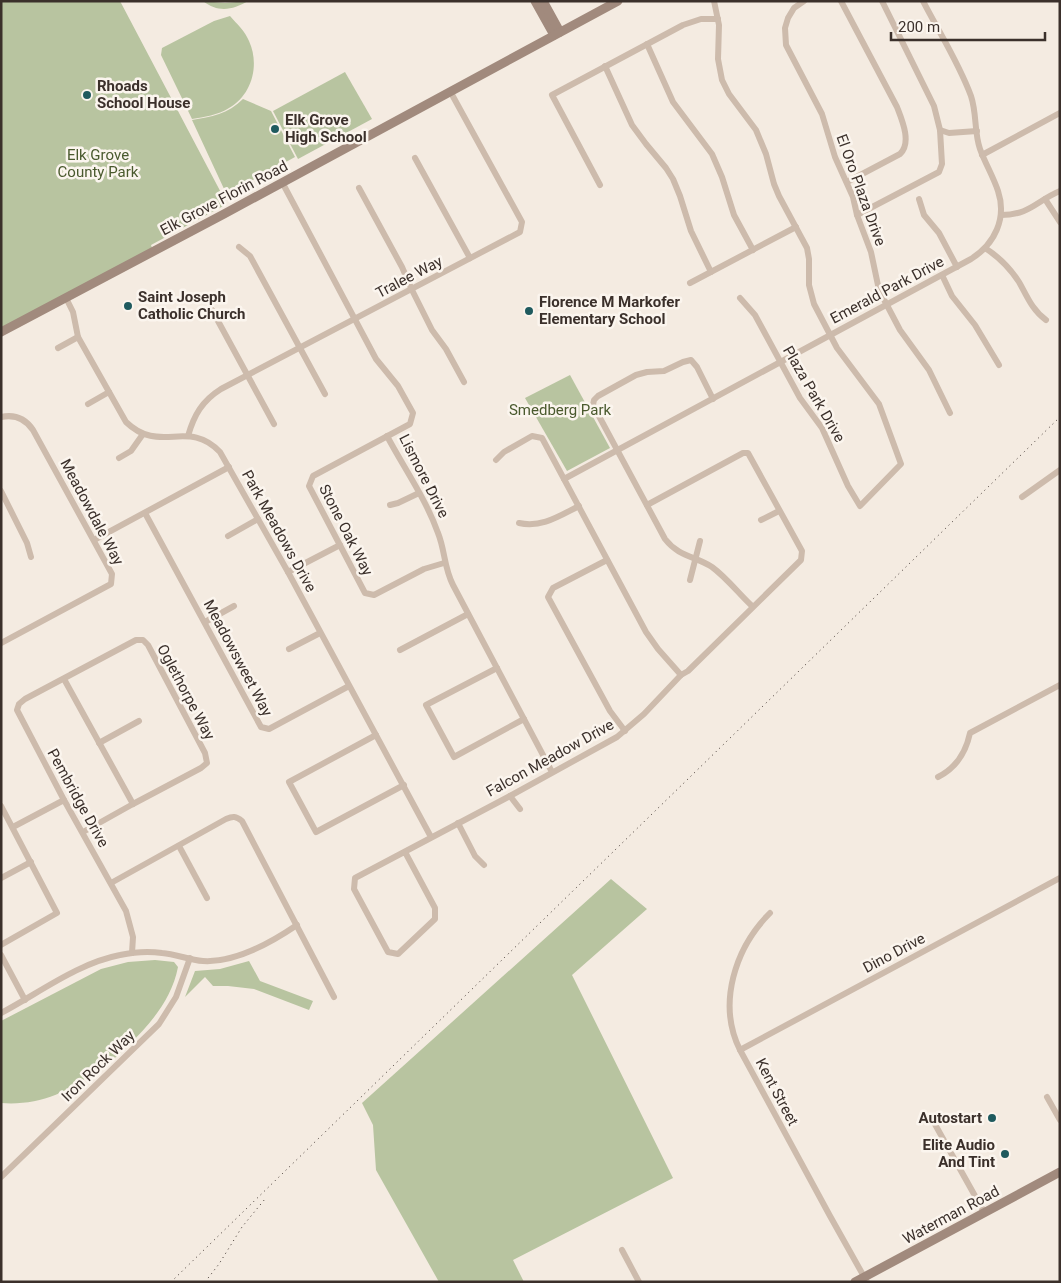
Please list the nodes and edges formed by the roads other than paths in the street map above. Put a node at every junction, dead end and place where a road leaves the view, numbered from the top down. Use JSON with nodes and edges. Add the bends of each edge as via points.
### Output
{"nodes":[{"id":1,"x":535,"y":1,"type":"edge"},
{"id":2,"x":543,"y":1,"type":"edge"},
{"id":3,"x":618,"y":1,"type":"edge"},
{"id":4,"x":714,"y":1,"type":"edge"},
{"id":5,"x":804,"y":1,"type":"edge"},
{"id":6,"x":841,"y":1,"type":"edge"},
{"id":7,"x":882,"y":1,"type":"edge"},
{"id":8,"x":923,"y":1,"type":"edge"},
{"id":9,"x":718,"y":19,"type":"junction"},
{"id":10,"x":557,"y":34,"type":"junction"},
{"id":11,"x":647,"y":44,"type":"junction"},
{"id":12,"x":605,"y":66,"type":"junction"},
{"id":13,"x":450,"y":91,"type":"junction"},
{"id":14,"x":1060,"y":113,"type":"edge"},
{"id":15,"x":940,"y":130,"type":"junction"},
{"id":16,"x":977,"y":131,"type":"junction"},
{"id":17,"x":982,"y":155,"type":"junction"},
{"id":18,"x":416,"y":158,"type":"dead end"},
{"id":19,"x":282,"y":182,"type":"junction"},
{"id":20,"x":846,"y":182,"type":"junction"},
{"id":21,"x":600,"y":185,"type":"dead end"},
{"id":22,"x":359,"y":188,"type":"dead end"},
{"id":23,"x":1060,"y":191,"type":"edge"},
{"id":24,"x":919,"y":199,"type":"dead end"},
{"id":25,"x":1046,"y":199,"type":"junction"},
{"id":26,"x":857,"y":215,"type":"junction"},
{"id":27,"x":1000,"y":215,"type":"junction"},
{"id":28,"x":1060,"y":222,"type":"edge"},
{"id":29,"x":796,"y":227,"type":"junction"},
{"id":30,"x":239,"y":247,"type":"dead end"},
{"id":31,"x":985,"y":248,"type":"junction"},
{"id":32,"x":753,"y":250,"type":"junction"},
{"id":33,"x":470,"y":258,"type":"junction"},
{"id":34,"x":957,"y":267,"type":"junction"},
{"id":35,"x":711,"y":272,"type":"junction"},
{"id":36,"x":942,"y":275,"type":"junction"},
{"id":37,"x":690,"y":284,"type":"dead end"},
{"id":38,"x":412,"y":290,"type":"junction"},
{"id":39,"x":66,"y":298,"type":"junction"},
{"id":40,"x":740,"y":298,"type":"dead end"},
{"id":41,"x":887,"y":305,"type":"junction"},
{"id":42,"x":212,"y":310,"type":"dead end"},
{"id":43,"x":355,"y":318,"type":"junction"},
{"id":44,"x":1046,"y":320,"type":"dead end"},
{"id":45,"x":1,"y":332,"type":"edge"},
{"id":46,"x":830,"y":335,"type":"junction"},
{"id":47,"x":78,"y":337,"type":"junction"},
{"id":48,"x":300,"y":346,"type":"junction"},
{"id":49,"x":58,"y":348,"type":"dead end"},
{"id":50,"x":781,"y":362,"type":"junction"},
{"id":51,"x":999,"y":365,"type":"dead end"},
{"id":52,"x":247,"y":375,"type":"junction"},
{"id":53,"x":464,"y":382,"type":"dead end"},
{"id":54,"x":109,"y":392,"type":"junction"},
{"id":55,"x":325,"y":394,"type":"dead end"},
{"id":56,"x":713,"y":399,"type":"junction"},
{"id":57,"x":88,"y":404,"type":"dead end"},
{"id":58,"x":950,"y":414,"type":"dead end"},
{"id":59,"x":1,"y":417,"type":"edge"},
{"id":60,"x":274,"y":424,"type":"dead end"},
{"id":61,"x":143,"y":434,"type":"junction"},
{"id":62,"x":188,"y":436,"type":"junction"},
{"id":63,"x":387,"y":436,"type":"junction"},
{"id":64,"x":617,"y":451,"type":"junction"},
{"id":65,"x":119,"y":458,"type":"dead end"},
{"id":66,"x":496,"y":460,"type":"dead end"},
{"id":67,"x":229,"y":467,"type":"junction"},
{"id":68,"x":1060,"y":470,"type":"edge"},
{"id":69,"x":564,"y":479,"type":"junction"},
{"id":70,"x":1,"y":491,"type":"edge"},
{"id":71,"x":419,"y":493,"type":"junction"},
{"id":72,"x":1022,"y":497,"type":"dead end"},
{"id":73,"x":390,"y":505,"type":"dead end"},
{"id":74,"x":647,"y":505,"type":"junction"},
{"id":75,"x":579,"y":506,"type":"junction"},
{"id":76,"x":779,"y":511,"type":"junction"},
{"id":77,"x":145,"y":513,"type":"junction"},
{"id":78,"x":258,"y":519,"type":"junction"},
{"id":79,"x":761,"y":520,"type":"dead end"},
{"id":80,"x":519,"y":523,"type":"dead end"},
{"id":81,"x":228,"y":536,"type":"dead end"},
{"id":82,"x":94,"y":540,"type":"junction"},
{"id":83,"x":700,"y":541,"type":"dead end"},
{"id":84,"x":340,"y":545,"type":"junction"},
{"id":85,"x":31,"y":557,"type":"dead end"},
{"id":86,"x":607,"y":560,"type":"junction"},
{"id":87,"x":695,"y":560,"type":"junction"},
{"id":88,"x":444,"y":563,"type":"junction"},
{"id":89,"x":288,"y":572,"type":"junction"},
{"id":90,"x":690,"y":580,"type":"dead end"},
{"id":91,"x":234,"y":606,"type":"dead end"},
{"id":92,"x":752,"y":606,"type":"junction"},
{"id":93,"x":468,"y":614,"type":"junction"},
{"id":94,"x":205,"y":622,"type":"junction"},
{"id":95,"x":320,"y":633,"type":"junction"},
{"id":96,"x":1,"y":643,"type":"edge"},
{"id":97,"x":289,"y":649,"type":"dead end"},
{"id":98,"x":400,"y":650,"type":"dead end"},
{"id":99,"x":497,"y":668,"type":"junction"},
{"id":100,"x":681,"y":675,"type":"junction"},
{"id":101,"x":64,"y":679,"type":"junction"},
{"id":102,"x":1060,"y":684,"type":"edge"},
{"id":103,"x":349,"y":686,"type":"junction"},
{"id":104,"x":524,"y":719,"type":"junction"},
{"id":105,"x":139,"y":721,"type":"dead end"},
{"id":106,"x":625,"y":731,"type":"junction"},
{"id":107,"x":376,"y":735,"type":"junction"},
{"id":108,"x":99,"y":743,"type":"junction"},
{"id":109,"x":552,"y":772,"type":"junction"},
{"id":110,"x":938,"y":777,"type":"dead end"},
{"id":111,"x":404,"y":785,"type":"junction"},
{"id":112,"x":510,"y":796,"type":"junction"},
{"id":113,"x":64,"y":800,"type":"junction"},
{"id":114,"x":133,"y":804,"type":"junction"},
{"id":115,"x":1,"y":806,"type":"edge"},
{"id":116,"x":520,"y":809,"type":"dead end"},
{"id":117,"x":458,"y":823,"type":"junction"},
{"id":118,"x":13,"y":827,"type":"junction"},
{"id":119,"x":83,"y":832,"type":"junction"},
{"id":120,"x":431,"y":837,"type":"junction"},
{"id":121,"x":179,"y":846,"type":"junction"},
{"id":122,"x":405,"y":852,"type":"junction"},
{"id":123,"x":31,"y":862,"type":"junction"},
{"id":124,"x":484,"y":865,"type":"dead end"},
{"id":125,"x":1,"y":878,"type":"edge"},
{"id":126,"x":1060,"y":878,"type":"edge"},
{"id":127,"x":111,"y":883,"type":"junction"},
{"id":128,"x":207,"y":898,"type":"dead end"},
{"id":129,"x":770,"y":913,"type":"dead end"},
{"id":130,"x":297,"y":925,"type":"junction"},
{"id":131,"x":1,"y":945,"type":"edge"},
{"id":132,"x":132,"y":953,"type":"junction"},
{"id":133,"x":1,"y":955,"type":"edge"},
{"id":134,"x":190,"y":958,"type":"junction"},
{"id":135,"x":334,"y":997,"type":"dead end"},
{"id":136,"x":25,"y":1000,"type":"junction"},
{"id":137,"x":1,"y":1012,"type":"edge"},
{"id":138,"x":740,"y":1050,"type":"junction"},
{"id":139,"x":1046,"y":1097,"type":"dead end"},
{"id":140,"x":932,"y":1119,"type":"dead end"},
{"id":141,"x":1060,"y":1120,"type":"edge"},
{"id":142,"x":1060,"y":1172,"type":"edge"},
{"id":143,"x":1,"y":1177,"type":"edge"},
{"id":144,"x":984,"y":1212,"type":"junction"},
{"id":145,"x":622,"y":1250,"type":"dead end"},
{"id":146,"x":866,"y":1279,"type":"edge"},
{"id":147,"x":639,"y":1282,"type":"edge"},
{"id":148,"x":855,"y":1282,"type":"edge"}],
"edges":[{"from":1,"to":10,"type":"main road"},
{"from":2,"to":10,"type":"main road"},
{"from":3,"to":10,"type":"main road","name":"Elk Grove Florin Road"},
{"from":4,"to":9,"type":"street","name":"Plaza Park Drive"},
{"from":5,"to":20,"type":"street","name":"El Oro Plaza Drive","via":[[788,18],[785,40],[822,114]]},
{"from":6,"to":20,"type":"street","via":[[897,108],[905,141],[905,149],[900,154]]},
{"from":7,"to":15,"type":"street","via":[[934,106]]},
{"from":8,"to":16,"type":"street","name":"Emerald Park Drive","via":[[967,86],[975,110]]},
{"from":9,"to":11,"type":"street","via":[[689,22]]},
{"from":9,"to":29,"type":"street","name":"Plaza Park Drive","via":[[718,59],[722,80],[761,142],[774,184]]},
{"from":10,"to":13,"type":"main road","name":"Elk Grove Florin Road"},
{"from":11,"to":12,"type":"street"},
{"from":11,"to":32,"type":"street","via":[[673,102],[712,154],[734,215]]},
{"from":12,"to":21,"type":"street","via":[[552,95]]},
{"from":12,"to":35,"type":"street","via":[[632,125],[673,179],[690,232]]},
{"from":13,"to":19,"type":"main road","name":"Elk Grove Florin Road"},
{"from":13,"to":33,"type":"street","name":"Tralee Way","via":[[522,222],[520,232]]},
{"from":14,"to":17,"type":"street"},
{"from":15,"to":16,"type":"street","via":[[949,133]]},
{"from":15,"to":26,"type":"street","via":[[942,164],[939,172]]},
{"from":16,"to":17,"type":"street","name":"Emerald Park Drive"},
{"from":17,"to":27,"type":"street","name":"Emerald Park Drive","via":[[998,192]]},
{"from":18,"to":33,"type":"street"},
{"from":19,"to":39,"type":"main road","name":"Elk Grove Florin Road"},
{"from":19,"to":43,"type":"street","name":"Lismore Drive"},
{"from":20,"to":26,"type":"street","name":"El Oro Plaza Drive"},
{"from":22,"to":38,"type":"street"},
{"from":23,"to":25,"type":"street"},
{"from":24,"to":34,"type":"street","via":[[924,215],[939,233]]},
{"from":25,"to":27,"type":"street","via":[[1026,211]]},
{"from":25,"to":28,"type":"street"},
{"from":26,"to":41,"type":"street","name":"El Oro Plaza Drive","via":[[871,252],[877,284]]},
{"from":27,"to":31,"type":"street","name":"Emerald Park Drive","via":[[996,232]]},
{"from":29,"to":32,"type":"street"},
{"from":29,"to":46,"type":"street","name":"Plaza Park Drive","via":[[809,254],[808,278],[812,298]]},
{"from":30,"to":48,"type":"street","via":[[250,256]]},
{"from":31,"to":34,"type":"street","name":"Emerald Park Drive"},
{"from":31,"to":44,"type":"street","via":[[1010,269],[1034,310]]},
{"from":32,"to":35,"type":"street"},
{"from":33,"to":38,"type":"street","name":"Tralee Way"},
{"from":34,"to":36,"type":"street","name":"Emerald Park Drive"},
{"from":35,"to":37,"type":"street"},
{"from":36,"to":41,"type":"street","name":"Emerald Park Drive"},
{"from":36,"to":51,"type":"street","via":[[952,296],[976,325]]},
{"from":38,"to":43,"type":"street","name":"Tralee Way"},
{"from":38,"to":53,"type":"street"},
{"from":39,"to":45,"type":"main road","name":"Elk Grove Florin Road"},
{"from":39,"to":47,"type":"street","via":[[73,312]]},
{"from":40,"to":50,"type":"street","name":"Plaza Park Drive","via":[[755,315]]},
{"from":41,"to":46,"type":"street","name":"Emerald Park Drive"},
{"from":41,"to":58,"type":"street","name":"El Oro Plaza Drive","via":[[928,370]]},
{"from":42,"to":52,"type":"street"},
{"from":43,"to":48,"type":"street","name":"Tralee Way"},
{"from":43,"to":63,"type":"street","name":"Lismore Drive","via":[[376,358],[398,386],[413,413],[410,424]]},
{"from":46,"to":50,"type":"street","name":"Emerald Park Drive"},
{"from":46,"to":50,"type":"street","name":"Plaza Park Drive","via":[[879,404],[901,464],[860,506],[822,428],[800,398]]},
{"from":47,"to":49,"type":"street"},
{"from":47,"to":54,"type":"street"},
{"from":48,"to":52,"type":"street","name":"Tralee Way"},
{"from":48,"to":55,"type":"street"},
{"from":50,"to":56,"type":"street","name":"Emerald Park Drive"},
{"from":52,"to":60,"type":"street"},
{"from":52,"to":62,"type":"street","name":"Tralee Way","via":[[204,402]]},
{"from":54,"to":57,"type":"street"},
{"from":54,"to":61,"type":"street","via":[[126,422]]},
{"from":56,"to":64,"type":"street","name":"Emerald Park Drive"},
{"from":56,"to":64,"type":"street","via":[[691,360],[664,371],[636,375],[598,396],[593,403]]},
{"from":59,"to":82,"type":"street","name":"Meadowdale Way","via":[[18,417],[30,425]]},
{"from":61,"to":62,"type":"street","name":"Park Meadows Drive","via":[[160,438]]},
{"from":61,"to":65,"type":"street","via":[[131,452]]},
{"from":62,"to":67,"type":"street","name":"Park Meadows Drive","via":[[202,438],[216,447]]},
{"from":63,"to":71,"type":"street","name":"Lismore Drive"},
{"from":63,"to":84,"type":"street","name":"Stone Oak Way","via":[[312,476],[309,486]]},
{"from":64,"to":69,"type":"street","name":"Emerald Park Drive"},
{"from":64,"to":74,"type":"street"},
{"from":66,"to":69,"type":"street","via":[[532,436],[542,438]]},
{"from":67,"to":77,"type":"street"},
{"from":67,"to":78,"type":"street","name":"Park Meadows Drive"},
{"from":68,"to":72,"type":"street"},
{"from":69,"to":75,"type":"street"},
{"from":70,"to":85,"type":"street"},
{"from":71,"to":73,"type":"street"},
{"from":71,"to":88,"type":"street","name":"Lismore Drive","via":[[438,534]]},
{"from":74,"to":76,"type":"street","name":"Falcon Meadow Drive","via":[[748,453]]},
{"from":74,"to":87,"type":"street","via":[[668,544]]},
{"from":75,"to":80,"type":"street","via":[[540,524]]},
{"from":75,"to":86,"type":"street"},
{"from":76,"to":79,"type":"street"},
{"from":76,"to":92,"type":"street","name":"Falcon Meadow Drive","via":[[802,552],[801,560]]},
{"from":77,"to":82,"type":"street"},
{"from":77,"to":94,"type":"street","name":"Meadowsweet Way"},
{"from":78,"to":81,"type":"street"},
{"from":78,"to":89,"type":"street","name":"Park Meadows Drive"},
{"from":82,"to":96,"type":"street","name":"Meadowdale Way","via":[[112,574],[111,584]]},
{"from":83,"to":87,"type":"street"},
{"from":84,"to":88,"type":"street","name":"Stone Oak Way","via":[[364,593],[374,596],[418,571]]},
{"from":84,"to":89,"type":"street"},
{"from":86,"to":100,"type":"street","via":[[652,640]]},
{"from":86,"to":106,"type":"street","via":[[553,588],[548,597],[610,711]]},
{"from":87,"to":90,"type":"street"},
{"from":87,"to":92,"type":"street","via":[[714,569]]},
{"from":88,"to":93,"type":"street","name":"Lismore Drive"},
{"from":89,"to":95,"type":"street","name":"Park Meadows Drive"},
{"from":91,"to":94,"type":"street"},
{"from":92,"to":100,"type":"street","name":"Falcon Meadow Drive"},
{"from":93,"to":98,"type":"street"},
{"from":93,"to":99,"type":"street","name":"Lismore Drive"},
{"from":94,"to":103,"type":"street","name":"Meadowsweet Way","via":[[261,727],[269,729]]},
{"from":95,"to":97,"type":"street"},
{"from":95,"to":103,"type":"street","name":"Park Meadows Drive"},
{"from":99,"to":104,"type":"street","name":"Lismore Drive"},
{"from":99,"to":104,"type":"street","via":[[426,705],[444,740],[454,757]]},
{"from":100,"to":106,"type":"street","name":"Falcon Meadow Drive"},
{"from":101,"to":108,"type":"street"},
{"from":101,"to":113,"type":"street","name":"Pembridge Drive","via":[[22,701],[17,710]]},
{"from":101,"to":114,"type":"street","name":"Oglethorpe Way","via":[[136,640],[143,640],[148,645],[207,762],[202,768]]},
{"from":102,"to":110,"type":"street","via":[[970,733],[957,763]]},
{"from":103,"to":107,"type":"street","name":"Park Meadows Drive"},
{"from":104,"to":109,"type":"street","name":"Lismore Drive"},
{"from":105,"to":108,"type":"street"},
{"from":106,"to":109,"type":"street","name":"Falcon Meadow Drive"},
{"from":107,"to":111,"type":"street","name":"Park Meadows Drive"},
{"from":107,"to":111,"type":"street","via":[[289,782],[316,832]]},
{"from":108,"to":114,"type":"street"},
{"from":109,"to":112,"type":"street","name":"Falcon Meadow Drive"},
{"from":111,"to":120,"type":"street","name":"Park Meadows Drive"},
{"from":112,"to":116,"type":"street"},
{"from":112,"to":117,"type":"street","name":"Falcon Meadow Drive"},
{"from":113,"to":118,"type":"street"},
{"from":113,"to":119,"type":"street","name":"Pembridge Drive"},
{"from":114,"to":119,"type":"street","name":"Oglethorpe Way"},
{"from":115,"to":118,"type":"street"},
{"from":117,"to":120,"type":"street","name":"Falcon Meadow Drive"},
{"from":117,"to":124,"type":"street","via":[[475,856]]},
{"from":118,"to":123,"type":"street"},
{"from":119,"to":127,"type":"street","name":"Pembridge Drive"},
{"from":120,"to":122,"type":"street","name":"Falcon Meadow Drive"},
{"from":121,"to":127,"type":"street"},
{"from":121,"to":128,"type":"street"},
{"from":121,"to":130,"type":"street","via":[[232,816],[238,817]]},
{"from":122,"to":122,"type":"street","name":"Falcon Meadow Drive","via":[[435,908],[435,919],[398,954],[388,952],[354,889],[355,878]]},
{"from":123,"to":125,"type":"street"},
{"from":123,"to":131,"type":"street","via":[[56,913]]},
{"from":126,"to":138,"type":"street","name":"Dino Drive"},
{"from":127,"to":132,"type":"street","name":"Pembridge Drive","via":[[129,920]]},
{"from":129,"to":138,"type":"street","name":"Kent Street","via":[[741,952],[734,976],[731,999],[733,1029]]},
{"from":130,"to":134,"type":"street","via":[[235,957],[212,961]]},
{"from":130,"to":135,"type":"street"},
{"from":132,"to":134,"type":"street","via":[[162,953]]},
{"from":132,"to":136,"type":"street","via":[[85,966]]},
{"from":133,"to":136,"type":"street"},
{"from":134,"to":143,"type":"street","name":"Iron Rock Way","via":[[176,997],[159,1024]]},
{"from":136,"to":137,"type":"street"},
{"from":138,"to":146,"type":"street","name":"Kent Street"},
{"from":139,"to":141,"type":"street"},
{"from":140,"to":144,"type":"street"},
{"from":142,"to":144,"type":"main road","name":"Waterman Road"},
{"from":144,"to":146,"type":"main road","name":"Waterman Road"},
{"from":145,"to":147,"type":"street"},
{"from":146,"to":148,"type":"main road","name":"Waterman Road"}]}
